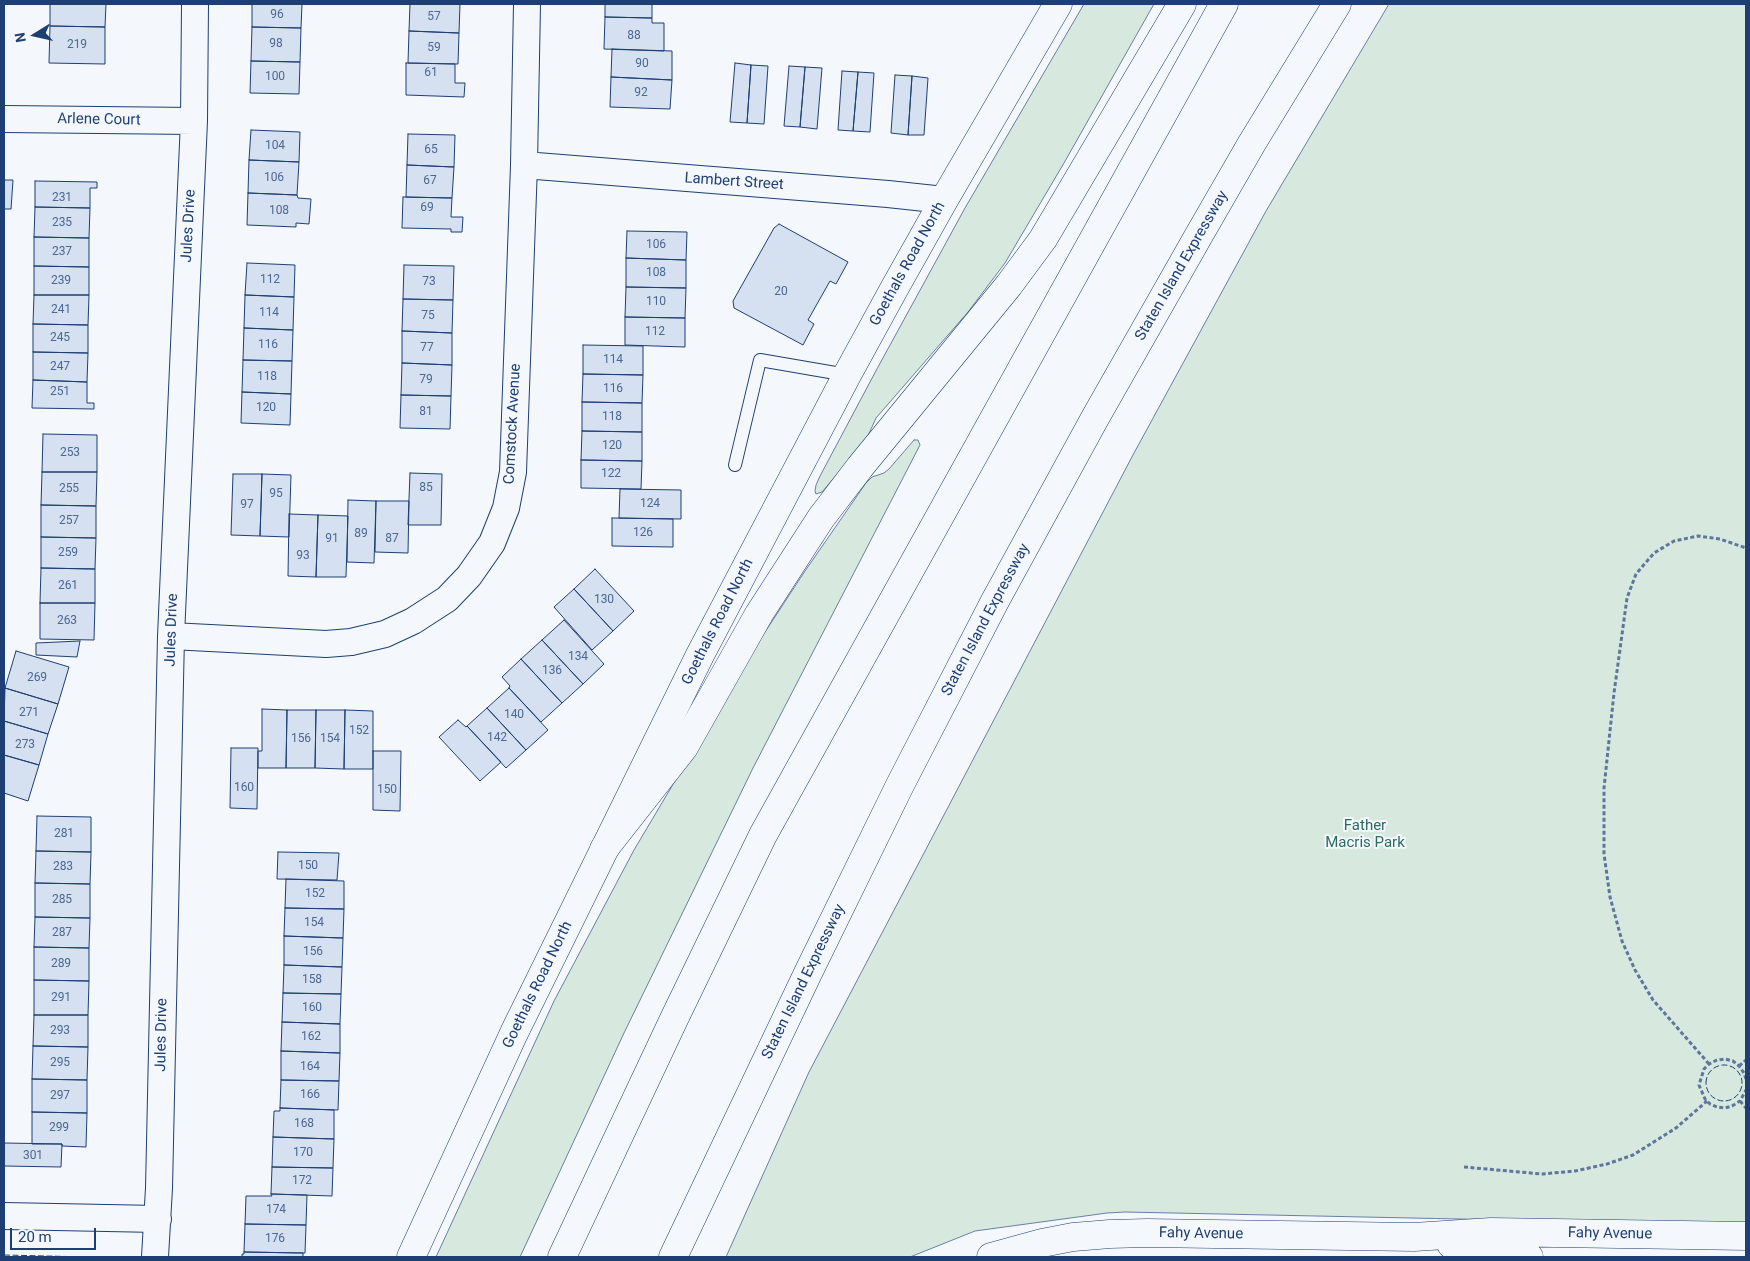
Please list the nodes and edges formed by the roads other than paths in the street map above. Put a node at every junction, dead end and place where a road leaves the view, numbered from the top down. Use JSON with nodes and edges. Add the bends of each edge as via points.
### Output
{"nodes":[{"id":1,"x":195,"y":4,"type":"edge"},
{"id":2,"x":527,"y":4,"type":"edge"},
{"id":3,"x":1058,"y":4,"type":"edge"},
{"id":4,"x":1182,"y":4,"type":"edge"},
{"id":5,"x":1224,"y":4,"type":"edge"},
{"id":6,"x":1337,"y":4,"type":"edge"},
{"id":7,"x":4,"y":119,"type":"edge"},
{"id":8,"x":194,"y":121,"type":"junction"},
{"id":9,"x":524,"y":165,"type":"junction"},
{"id":10,"x":944,"y":200,"type":"junction"},
{"id":11,"x":847,"y":375,"type":"junction"},
{"id":12,"x":735,"y":465,"type":"dead end"},
{"id":13,"x":171,"y":636,"type":"junction"},
{"id":14,"x":604,"y":849,"type":"junction"},
{"id":15,"x":4,"y":1216,"type":"edge"},
{"id":16,"x":158,"y":1218,"type":"junction"},
{"id":17,"x":1746,"y":1236,"type":"edge"},
{"id":18,"x":1414,"y":1237,"type":"junction"},
{"id":19,"x":155,"y":1257,"type":"edge"},
{"id":20,"x":411,"y":1257,"type":"edge"},
{"id":21,"x":562,"y":1257,"type":"edge"},
{"id":22,"x":673,"y":1257,"type":"edge"},
{"id":23,"x":991,"y":1257,"type":"edge"},
{"id":24,"x":1529,"y":1257,"type":"edge"}],
"edges":[{"from":1,"to":8,"type":"street","name":"Jules Drive"},
{"from":2,"to":9,"type":"street","name":"Comstock Avenue"},
{"from":3,"to":10,"type":"main road","name":"Goethals Road North"},
{"from":4,"to":14,"type":"main road","via":[[1043,239],[822,518],[759,614],[684,747]]},
{"from":5,"to":21,"type":"main road","via":[[763,835]]},
{"from":6,"to":22,"type":"main road","name":"Staten Island Expressway","via":[[1204,226],[995,601],[808,973]]},
{"from":7,"to":8,"type":"street","name":"Arlene Court"},
{"from":8,"to":13,"type":"street","name":"Jules Drive"},
{"from":9,"to":10,"type":"street","name":"Lambert Street"},
{"from":9,"to":13,"type":"street","name":"Comstock Avenue","via":[[513,472],[506,508],[492,543],[469,576],[447,599],[413,621],[384,634],[351,642],[326,644]]},
{"from":10,"to":11,"type":"main road","name":"Goethals Road North"},
{"from":11,"to":12,"type":"lane","via":[[760,360]]},
{"from":11,"to":14,"type":"main road","name":"Goethals Road North","via":[[700,655]]},
{"from":13,"to":16,"type":"street","name":"Jules Drive"},
{"from":14,"to":20,"type":"main road","name":"Goethals Road North"},
{"from":15,"to":16,"type":"street"},
{"from":16,"to":19,"type":"street","name":"Jules Drive"},
{"from":17,"to":18,"type":"main road","name":"Fahy Avenue","via":[[1491,1232]]},
{"from":18,"to":23,"type":"main road","name":"Fahy Avenue","via":[[1110,1234],[1073,1237]]},
{"from":18,"to":24,"type":"main road","name":"Fahy Avenue"}]}
